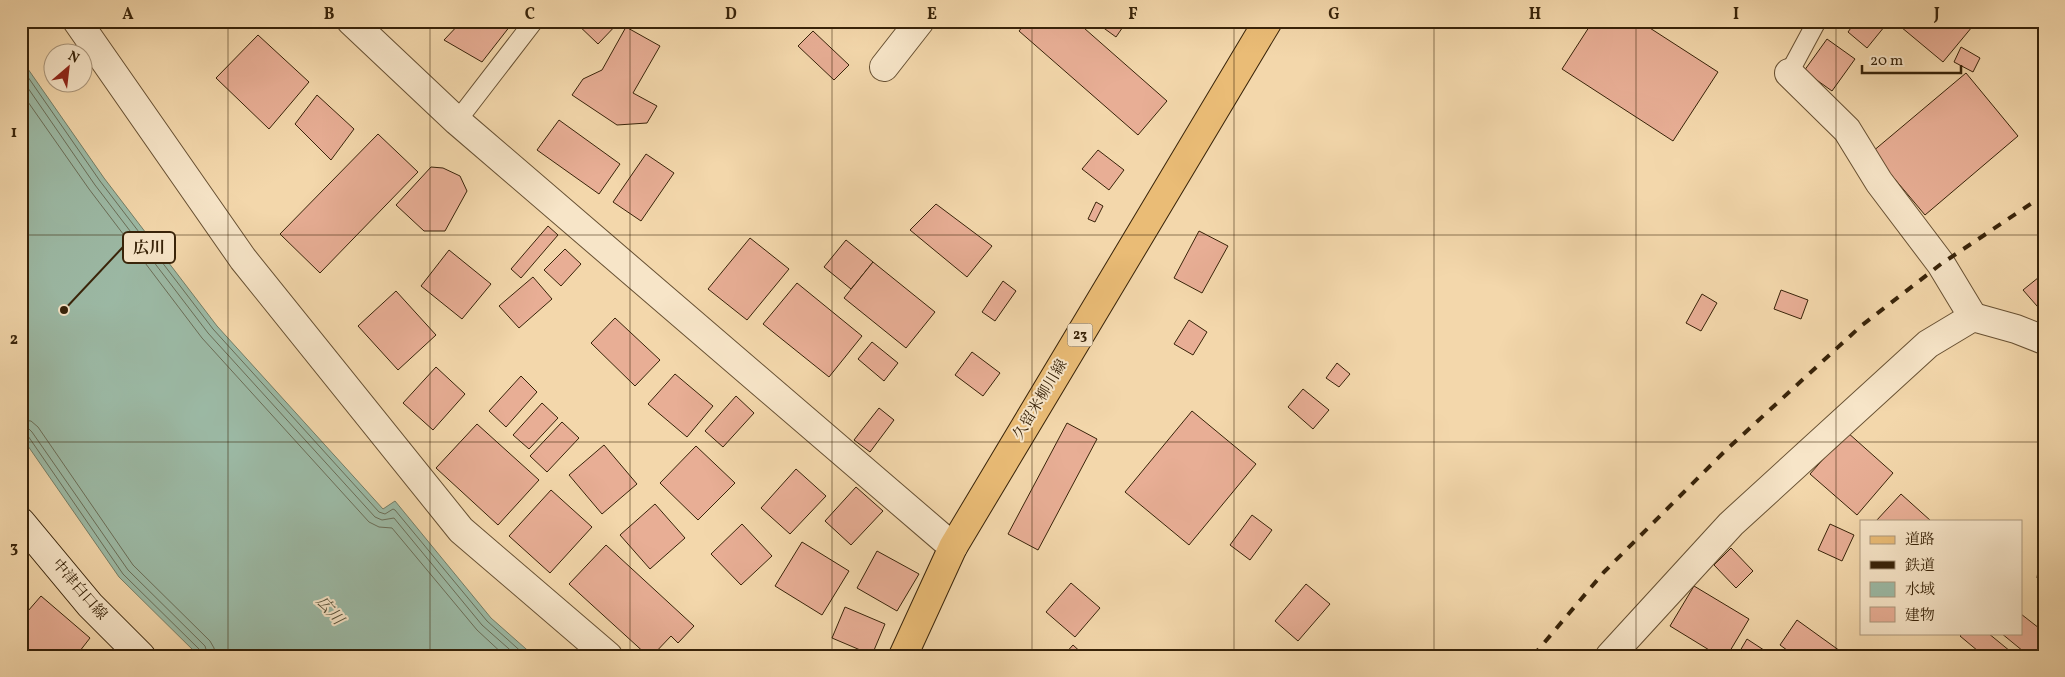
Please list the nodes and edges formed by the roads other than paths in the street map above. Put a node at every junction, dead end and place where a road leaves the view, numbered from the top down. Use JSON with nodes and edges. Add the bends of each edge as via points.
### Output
{"nodes":[{"id":1,"x":77,"y":21,"type":"edge"},
{"id":2,"x":351,"y":21,"type":"edge"},
{"id":3,"x":534,"y":21,"type":"edge"},
{"id":4,"x":920,"y":21,"type":"edge"},
{"id":5,"x":1817,"y":21,"type":"edge"},
{"id":6,"x":1266,"y":22,"type":"edge"},
{"id":7,"x":884,"y":67,"type":"dead end"},
{"id":8,"x":1789,"y":74,"type":"joint"},
{"id":9,"x":457,"y":121,"type":"junction"},
{"id":10,"x":1973,"y":317,"type":"junction"},
{"id":11,"x":2044,"y":340,"type":"edge"},
{"id":12,"x":21,"y":522,"type":"edge"},
{"id":13,"x":953,"y":547,"type":"junction"},
{"id":14,"x":141,"y":656,"type":"edge"},
{"id":15,"x":608,"y":656,"type":"edge"},
{"id":16,"x":903,"y":656,"type":"edge"},
{"id":17,"x":1610,"y":656,"type":"edge"}],
"edges":[{"from":1,"to":15,"type":"street","via":[[243,260],[461,530]]},
{"from":2,"to":9,"type":"street"},
{"from":3,"to":9,"type":"lane"},
{"from":4,"to":7,"type":"street"},
{"from":5,"to":8,"type":"lane"},
{"from":6,"to":13,"type":"main road","name":"久留米柳川線","number":"23"},
{"from":8,"to":10,"type":"street","via":[[1847,130],[1879,182],[1941,264]]},
{"from":9,"to":13,"type":"street"},
{"from":10,"to":11,"type":"street"},
{"from":10,"to":17,"type":"street","via":[[1928,344],[1731,524]]},
{"from":12,"to":14,"type":"street","name":"中津白口線","via":[[90,606]]},
{"from":13,"to":16,"type":"main road","name":"久留米柳川線","number":"23"}]}
